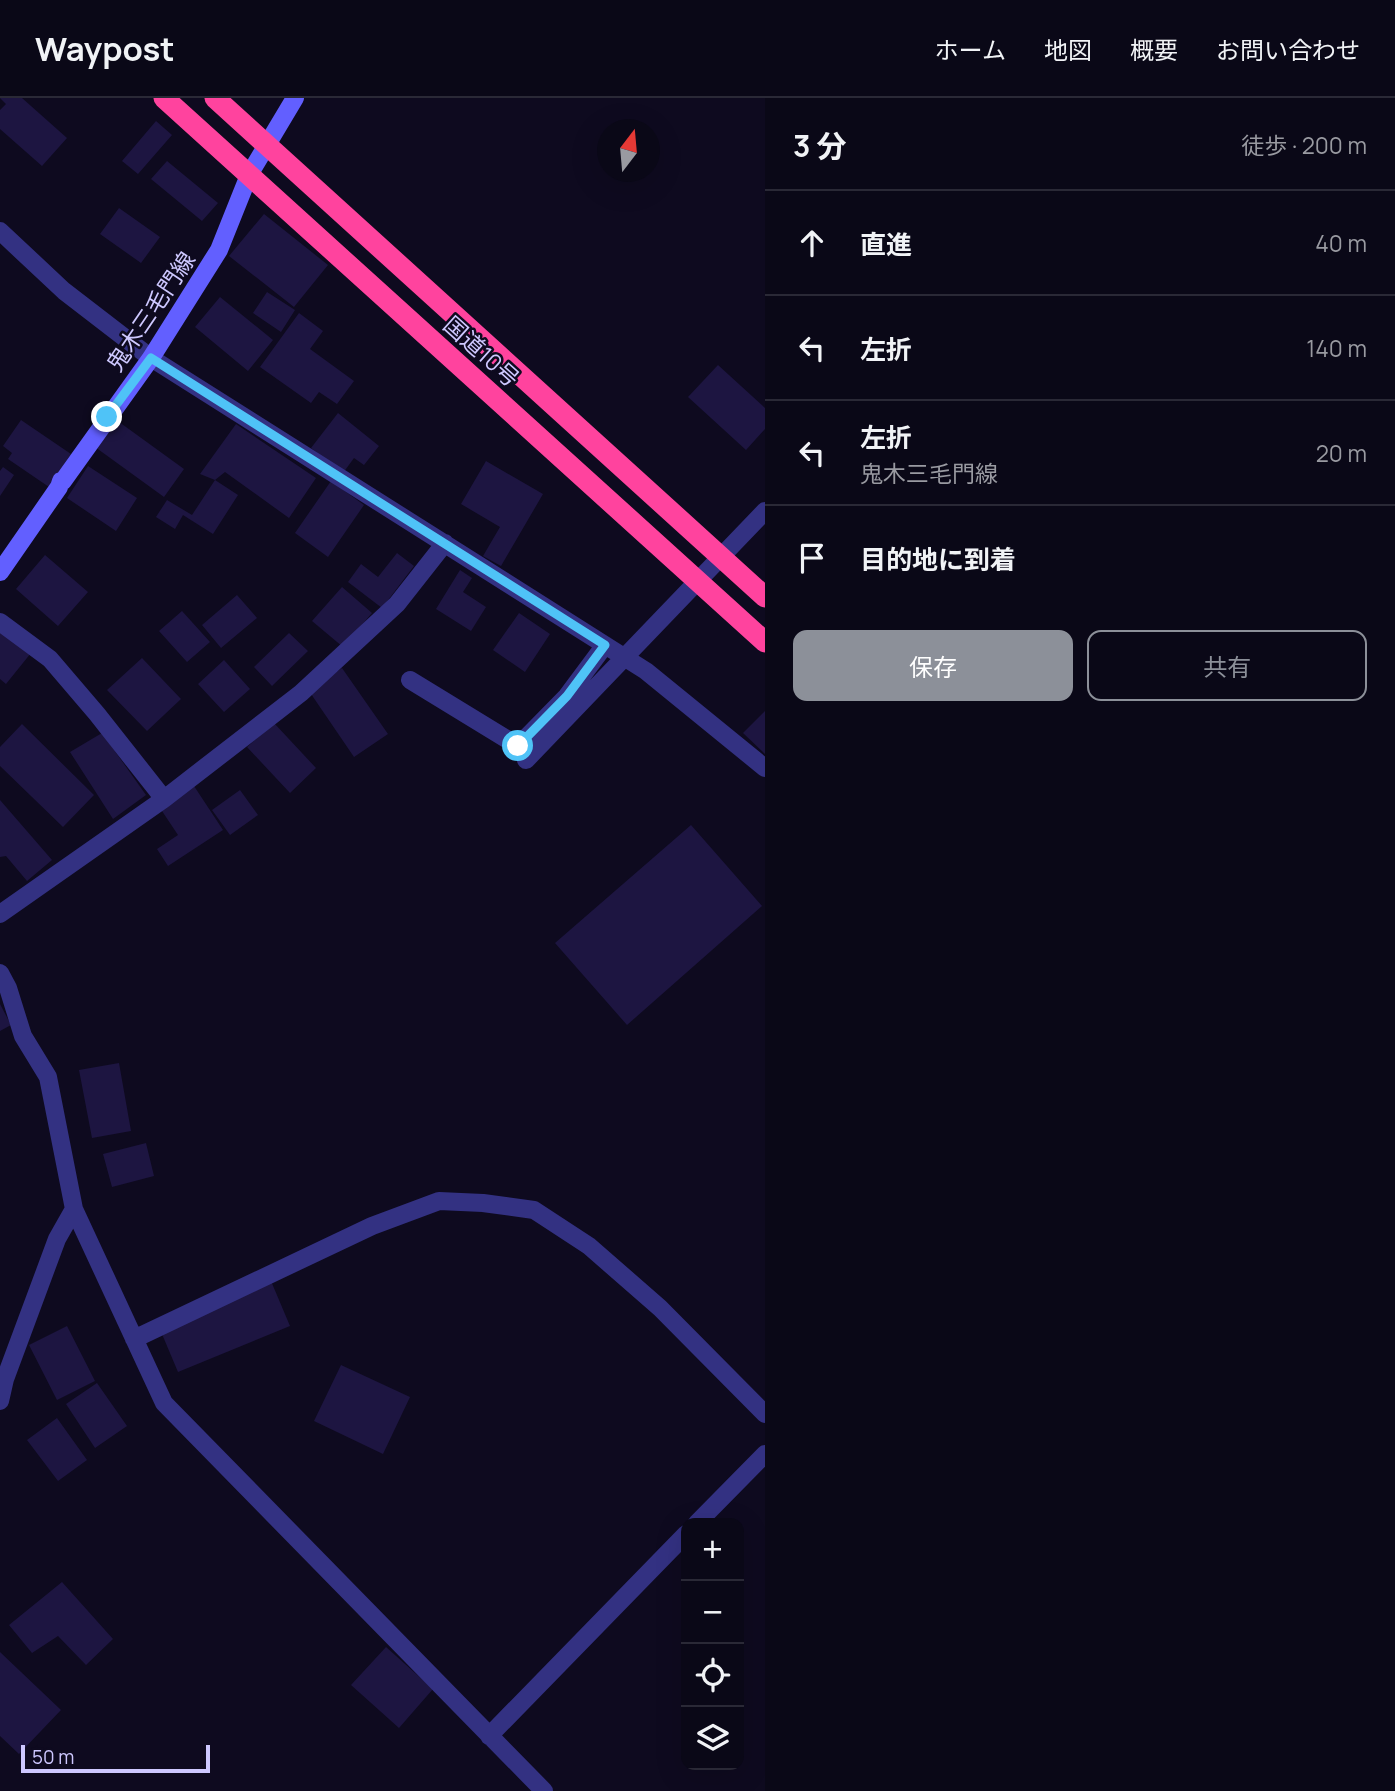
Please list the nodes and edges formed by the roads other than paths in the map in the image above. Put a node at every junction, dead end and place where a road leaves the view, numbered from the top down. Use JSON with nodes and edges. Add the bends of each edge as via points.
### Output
{"nodes":[{"id":1,"x":164,"y":98,"type":"edge"},
{"id":2,"x":215,"y":98,"type":"edge"},
{"id":3,"x":295,"y":98,"type":"edge"},
{"id":4,"x":268,"y":146,"type":"junction"},
{"id":5,"x":249,"y":175,"type":"junction"},
{"id":6,"x":0,"y":231,"type":"edge"},
{"id":7,"x":151,"y":358,"type":"junction"},
{"id":8,"x":765,"y":511,"type":"edge"},
{"id":9,"x":445,"y":543,"type":"junction"},
{"id":10,"x":720,"y":557,"type":"junction"},
{"id":11,"x":0,"y":572,"type":"edge"},
{"id":12,"x":698,"y":582,"type":"junction"},
{"id":13,"x":765,"y":597,"type":"edge"},
{"id":14,"x":0,"y":622,"type":"edge"},
{"id":15,"x":765,"y":642,"type":"edge"},
{"id":16,"x":605,"y":645,"type":"junction"},
{"id":17,"x":625,"y":658,"type":"junction"},
{"id":18,"x":410,"y":680,"type":"dead end"},
{"id":19,"x":526,"y":760,"type":"dead end"},
{"id":20,"x":765,"y":768,"type":"edge"},
{"id":21,"x":164,"y":799,"type":"junction"},
{"id":22,"x":0,"y":914,"type":"edge"},
{"id":23,"x":0,"y":973,"type":"edge"},
{"id":24,"x":74,"y":1209,"type":"junction"},
{"id":25,"x":134,"y":1339,"type":"junction"},
{"id":26,"x":0,"y":1401,"type":"edge"},
{"id":27,"x":765,"y":1414,"type":"edge"},
{"id":28,"x":765,"y":1454,"type":"edge"},
{"id":29,"x":702,"y":1518,"type":"edge"},
{"id":30,"x":681,"y":1539,"type":"edge"},
{"id":31,"x":489,"y":1736,"type":"junction"},
{"id":32,"x":544,"y":1791,"type":"edge"}],
"edges":[{"from":1,"to":5,"type":"highway","name":"国道10号"},
{"from":2,"to":4,"type":"highway","name":"国道10号"},
{"from":3,"to":4,"type":"main road","name":"鬼木三毛門線"},
{"from":4,"to":5,"type":"main road","name":"鬼木三毛門線"},
{"from":4,"to":10,"type":"highway","name":"国道10号"},
{"from":5,"to":7,"type":"main road","name":"鬼木三毛門線","via":[[219,250]]},
{"from":5,"to":12,"type":"highway","name":"国道10号"},
{"from":6,"to":7,"type":"street","via":[[64,291]]},
{"from":7,"to":9,"type":"street"},
{"from":7,"to":11,"type":"main road","name":"鬼木三毛門線"},
{"from":8,"to":10,"type":"street"},
{"from":9,"to":16,"type":"street"},
{"from":9,"to":21,"type":"street","via":[[397,604],[301,693]]},
{"from":10,"to":12,"type":"street"},
{"from":10,"to":13,"type":"highway","name":"国道10号"},
{"from":12,"to":15,"type":"highway","name":"国道10号"},
{"from":12,"to":17,"type":"street"},
{"from":14,"to":21,"type":"street","via":[[50,659]]},
{"from":16,"to":17,"type":"street"},
{"from":16,"to":18,"type":"street","via":[[567,696],[518,746]]},
{"from":17,"to":19,"type":"street"},
{"from":17,"to":20,"type":"street"},
{"from":21,"to":22,"type":"street"},
{"from":23,"to":24,"type":"street","via":[[23,1036],[48,1077]]},
{"from":24,"to":25,"type":"street"},
{"from":24,"to":26,"type":"street","via":[[57,1239]]},
{"from":25,"to":27,"type":"street","via":[[372,1226],[439,1201],[483,1203],[534,1210],[589,1246],[660,1308]]},
{"from":25,"to":31,"type":"street","via":[[164,1403]]},
{"from":28,"to":29,"type":"street"},
{"from":30,"to":31,"type":"street"},
{"from":31,"to":32,"type":"street"}]}
